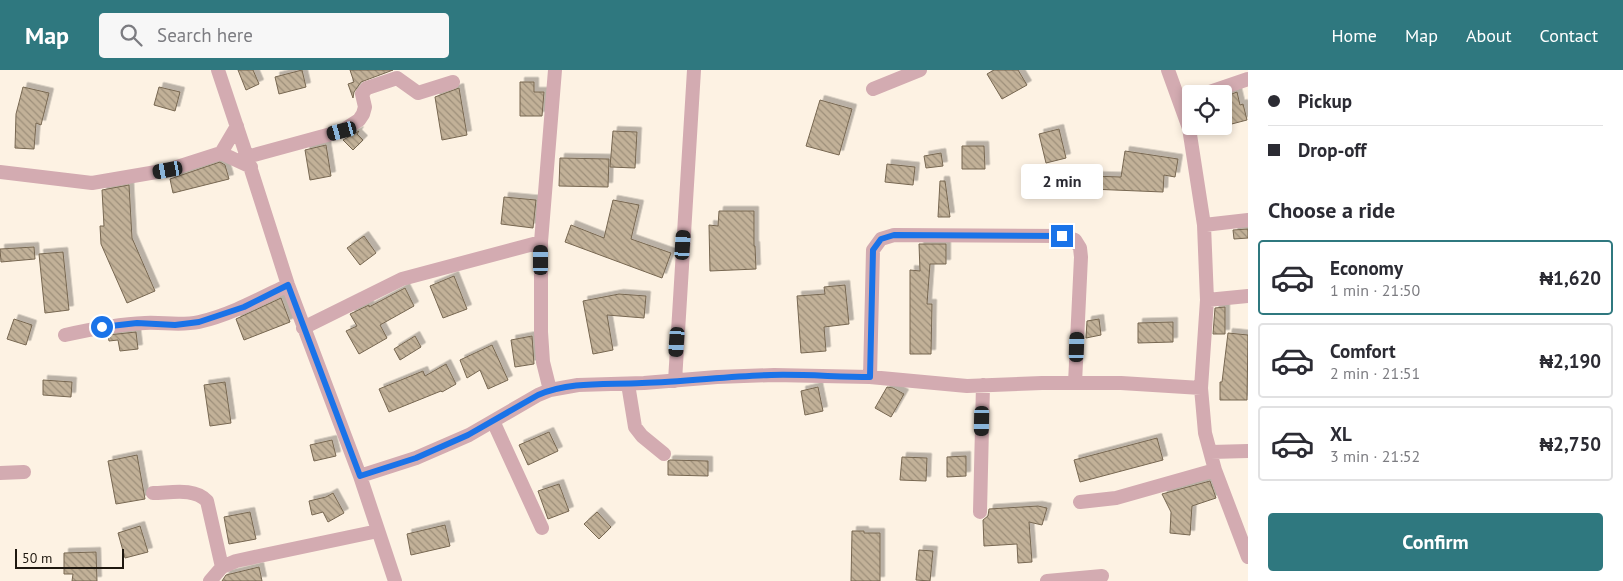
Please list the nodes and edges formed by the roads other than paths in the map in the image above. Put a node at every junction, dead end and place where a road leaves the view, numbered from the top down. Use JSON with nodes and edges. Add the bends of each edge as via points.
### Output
{"nodes":[{"id":1,"x":218,"y":70,"type":"edge"},
{"id":2,"x":555,"y":70,"type":"edge"},
{"id":3,"x":694,"y":70,"type":"edge"},
{"id":4,"x":920,"y":70,"type":"edge"},
{"id":5,"x":1168,"y":70,"type":"edge"},
{"id":6,"x":1248,"y":79,"type":"edge"},
{"id":7,"x":453,"y":82,"type":"dead end"},
{"id":8,"x":1230,"y":85,"type":"edge"},
{"id":9,"x":873,"y":89,"type":"dead end"},
{"id":10,"x":1182,"y":93,"type":"edge"},
{"id":11,"x":237,"y":126,"type":"junction"},
{"id":12,"x":1190,"y":135,"type":"edge"},
{"id":13,"x":221,"y":153,"type":"junction"},
{"id":14,"x":249,"y":162,"type":"junction"},
{"id":15,"x":0,"y":172,"type":"edge"},
{"id":16,"x":1248,"y":220,"type":"edge"},
{"id":17,"x":1204,"y":225,"type":"junction"},
{"id":18,"x":541,"y":242,"type":"junction"},
{"id":19,"x":288,"y":285,"type":"junction"},
{"id":20,"x":1248,"y":296,"type":"edge"},
{"id":21,"x":1207,"y":300,"type":"junction"},
{"id":22,"x":303,"y":328,"type":"junction"},
{"id":23,"x":65,"y":335,"type":"dead end"},
{"id":24,"x":870,"y":377,"type":"junction"},
{"id":25,"x":675,"y":381,"type":"junction"},
{"id":26,"x":1075,"y":383,"type":"junction"},
{"id":27,"x":628,"y":384,"type":"junction"},
{"id":28,"x":983,"y":385,"type":"junction"},
{"id":29,"x":1201,"y":388,"type":"junction"},
{"id":30,"x":550,"y":390,"type":"junction"},
{"id":31,"x":493,"y":421,"type":"junction"},
{"id":32,"x":1248,"y":451,"type":"edge"},
{"id":33,"x":1211,"y":452,"type":"junction"},
{"id":34,"x":664,"y":454,"type":"dead end"},
{"id":35,"x":1215,"y":470,"type":"junction"},
{"id":36,"x":24,"y":472,"type":"dead end"},
{"id":37,"x":0,"y":473,"type":"edge"},
{"id":38,"x":360,"y":476,"type":"junction"},
{"id":39,"x":153,"y":493,"type":"dead end"},
{"id":40,"x":1080,"y":502,"type":"dead end"},
{"id":41,"x":980,"y":512,"type":"dead end"},
{"id":42,"x":542,"y":528,"type":"dead end"},
{"id":43,"x":378,"y":531,"type":"junction"},
{"id":44,"x":1248,"y":557,"type":"edge"},
{"id":45,"x":222,"y":567,"type":"junction"},
{"id":46,"x":1102,"y":576,"type":"dead end"},
{"id":47,"x":210,"y":581,"type":"edge"},
{"id":48,"x":395,"y":581,"type":"edge"},
{"id":49,"x":1047,"y":581,"type":"edge"}],
"edges":[{"from":1,"to":11,"type":"street"},
{"from":2,"to":18,"type":"street"},
{"from":3,"to":25,"type":"street"},
{"from":4,"to":9,"type":"street"},
{"from":5,"to":10,"type":"street"},
{"from":6,"to":8,"type":"street"},
{"from":7,"to":14,"type":"street","via":[[418,93],[397,78],[366,88],[362,94],[363,114],[342,131]]},
{"from":11,"to":13,"type":"street"},
{"from":11,"to":14,"type":"street"},
{"from":12,"to":17,"type":"street"},
{"from":13,"to":14,"type":"street"},
{"from":13,"to":15,"type":"street","via":[[168,170],[92,183]]},
{"from":14,"to":19,"type":"street"},
{"from":16,"to":17,"type":"street"},
{"from":17,"to":21,"type":"street"},
{"from":18,"to":22,"type":"street","via":[[402,279]]},
{"from":18,"to":30,"type":"street","via":[[541,332],[543,362]]},
{"from":19,"to":22,"type":"street"},
{"from":19,"to":23,"type":"street","via":[[244,307],[199,322],[126,324]]},
{"from":20,"to":21,"type":"street"},
{"from":21,"to":29,"type":"street"},
{"from":22,"to":38,"type":"street"},
{"from":24,"to":25,"type":"street","via":[[774,375]]},
{"from":24,"to":26,"type":"street","via":[[873,250],[881,239],[894,235],[1062,236],[1074,240],[1080,248],[1081,257]]},
{"from":24,"to":28,"type":"street"},
{"from":25,"to":27,"type":"street"},
{"from":26,"to":28,"type":"street"},
{"from":26,"to":29,"type":"street"},
{"from":27,"to":30,"type":"street","via":[[578,385]]},
{"from":27,"to":34,"type":"street","via":[[635,427]]},
{"from":28,"to":41,"type":"street"},
{"from":29,"to":33,"type":"street","via":[[1205,433]]},
{"from":30,"to":31,"type":"street"},
{"from":31,"to":38,"type":"street","via":[[416,458]]},
{"from":31,"to":42,"type":"street"},
{"from":32,"to":33,"type":"street"},
{"from":33,"to":35,"type":"street"},
{"from":35,"to":40,"type":"street","via":[[1116,498]]},
{"from":35,"to":44,"type":"street"},
{"from":36,"to":37,"type":"street"},
{"from":38,"to":43,"type":"street"},
{"from":39,"to":45,"type":"street","via":[[194,492],[207,501]]},
{"from":43,"to":45,"type":"street","via":[[236,561]]},
{"from":43,"to":48,"type":"street"},
{"from":45,"to":47,"type":"street"},
{"from":46,"to":49,"type":"street"}]}
